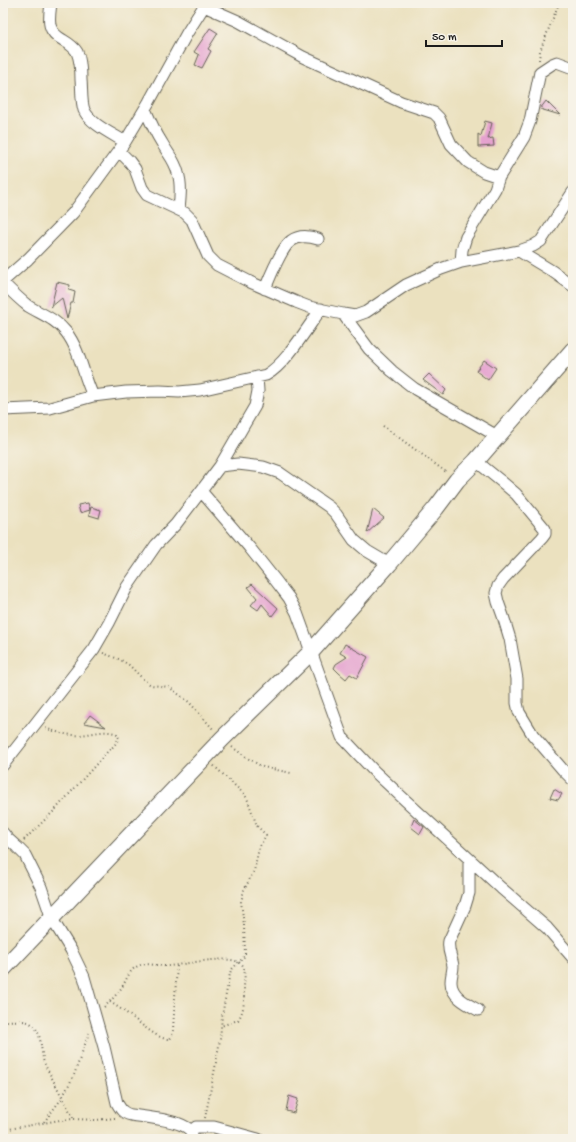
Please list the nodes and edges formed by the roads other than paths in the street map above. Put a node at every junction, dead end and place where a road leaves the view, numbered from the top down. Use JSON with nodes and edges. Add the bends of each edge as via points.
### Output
{"nodes":[{"id":1,"x":51,"y":3,"type":"edge"},
{"id":2,"x":205,"y":4,"type":"edge"},
{"id":3,"x":573,"y":68,"type":"edge"},
{"id":4,"x":145,"y":109,"type":"junction"},
{"id":5,"x":122,"y":146,"type":"junction"},
{"id":6,"x":499,"y":177,"type":"junction"},
{"id":7,"x":573,"y":192,"type":"edge"},
{"id":8,"x":179,"y":210,"type":"junction"},
{"id":9,"x":318,"y":239,"type":"dead end"},
{"id":10,"x":519,"y":251,"type":"junction"},
{"id":11,"x":461,"y":262,"type":"junction"},
{"id":12,"x":3,"y":282,"type":"edge"},
{"id":13,"x":573,"y":286,"type":"edge"},
{"id":14,"x":265,"y":289,"type":"junction"},
{"id":15,"x":321,"y":309,"type":"junction"},
{"id":16,"x":343,"y":314,"type":"junction"},
{"id":17,"x":573,"y":350,"type":"edge"},
{"id":18,"x":257,"y":377,"type":"junction"},
{"id":19,"x":93,"y":396,"type":"junction"},
{"id":20,"x":3,"y":410,"type":"edge"},
{"id":21,"x":497,"y":436,"type":"junction"},
{"id":22,"x":476,"y":461,"type":"junction"},
{"id":23,"x":220,"y":466,"type":"junction"},
{"id":24,"x":201,"y":491,"type":"junction"},
{"id":25,"x":389,"y":564,"type":"junction"},
{"id":26,"x":311,"y":652,"type":"junction"},
{"id":27,"x":3,"y":765,"type":"edge"},
{"id":28,"x":573,"y":780,"type":"edge"},
{"id":29,"x":3,"y":833,"type":"edge"},
{"id":30,"x":469,"y":858,"type":"junction"},
{"id":31,"x":52,"y":919,"type":"junction"},
{"id":32,"x":573,"y":958,"type":"edge"},
{"id":33,"x":3,"y":969,"type":"edge"},
{"id":34,"x":478,"y":1010,"type":"dead end"},
{"id":35,"x":218,"y":1134,"type":"edge"},
{"id":36,"x":192,"y":1135,"type":"edge"},
{"id":37,"x":258,"y":1139,"type":"edge"}],
"edges":[{"from":1,"to":5,"type":"street","via":[[51,31],[77,52],[84,110],[91,120]]},
{"from":2,"to":4,"type":"street"},
{"from":2,"to":6,"type":"street","via":[[303,57],[401,102],[434,113],[451,144],[468,162],[484,172]]},
{"from":3,"to":6,"type":"street","via":[[557,62],[540,72],[530,122],[524,137]]},
{"from":4,"to":5,"type":"street"},
{"from":4,"to":8,"type":"street","via":[[179,174]]},
{"from":5,"to":8,"type":"street","via":[[147,195]]},
{"from":5,"to":12,"type":"street","via":[[73,213]]},
{"from":6,"to":11,"type":"street","via":[[496,189],[466,237]]},
{"from":7,"to":10,"type":"street","via":[[541,241]]},
{"from":8,"to":14,"type":"street","via":[[192,220],[208,256],[217,265]]},
{"from":9,"to":14,"type":"street","via":[[310,236],[290,242]]},
{"from":10,"to":11,"type":"street"},
{"from":10,"to":13,"type":"street"},
{"from":11,"to":16,"type":"street","via":[[406,285],[366,312],[355,316]]},
{"from":12,"to":19,"type":"street","via":[[26,304],[54,320],[64,330],[76,348]]},
{"from":14,"to":15,"type":"street","via":[[309,307]]},
{"from":15,"to":16,"type":"street"},
{"from":15,"to":18,"type":"street","via":[[273,371]]},
{"from":16,"to":21,"type":"street","via":[[369,349],[392,371],[415,389]]},
{"from":17,"to":21,"type":"street"},
{"from":18,"to":19,"type":"street","via":[[200,390],[126,392]]},
{"from":18,"to":23,"type":"street","via":[[255,406]]},
{"from":19,"to":20,"type":"street","via":[[50,408]]},
{"from":21,"to":22,"type":"street"},
{"from":22,"to":25,"type":"street","via":[[457,480]]},
{"from":22,"to":28,"type":"street","via":[[516,494],[545,529],[542,538],[503,579],[496,593],[510,639],[517,679],[519,712],[533,734]]},
{"from":23,"to":24,"type":"street"},
{"from":23,"to":25,"type":"street","via":[[238,464],[263,467],[280,473],[329,507],[354,540]]},
{"from":24,"to":26,"type":"street","via":[[289,598]]},
{"from":24,"to":27,"type":"street","via":[[156,545],[135,575],[94,650]]},
{"from":25,"to":26,"type":"street"},
{"from":26,"to":30,"type":"street","via":[[342,737],[374,771]]},
{"from":26,"to":31,"type":"street","via":[[222,739]]},
{"from":29,"to":31,"type":"street","via":[[25,855],[41,887]]},
{"from":30,"to":32,"type":"street","via":[[547,928]]},
{"from":30,"to":34,"type":"street","via":[[469,893],[448,944],[453,966],[450,980],[453,992]]},
{"from":31,"to":33,"type":"street"},
{"from":31,"to":36,"type":"street","via":[[84,977],[120,1110],[131,1115],[178,1123],[189,1129]]},
{"from":35,"to":36,"type":"street","via":[[214,1127],[196,1127]]},
{"from":35,"to":37,"type":"street"}]}
